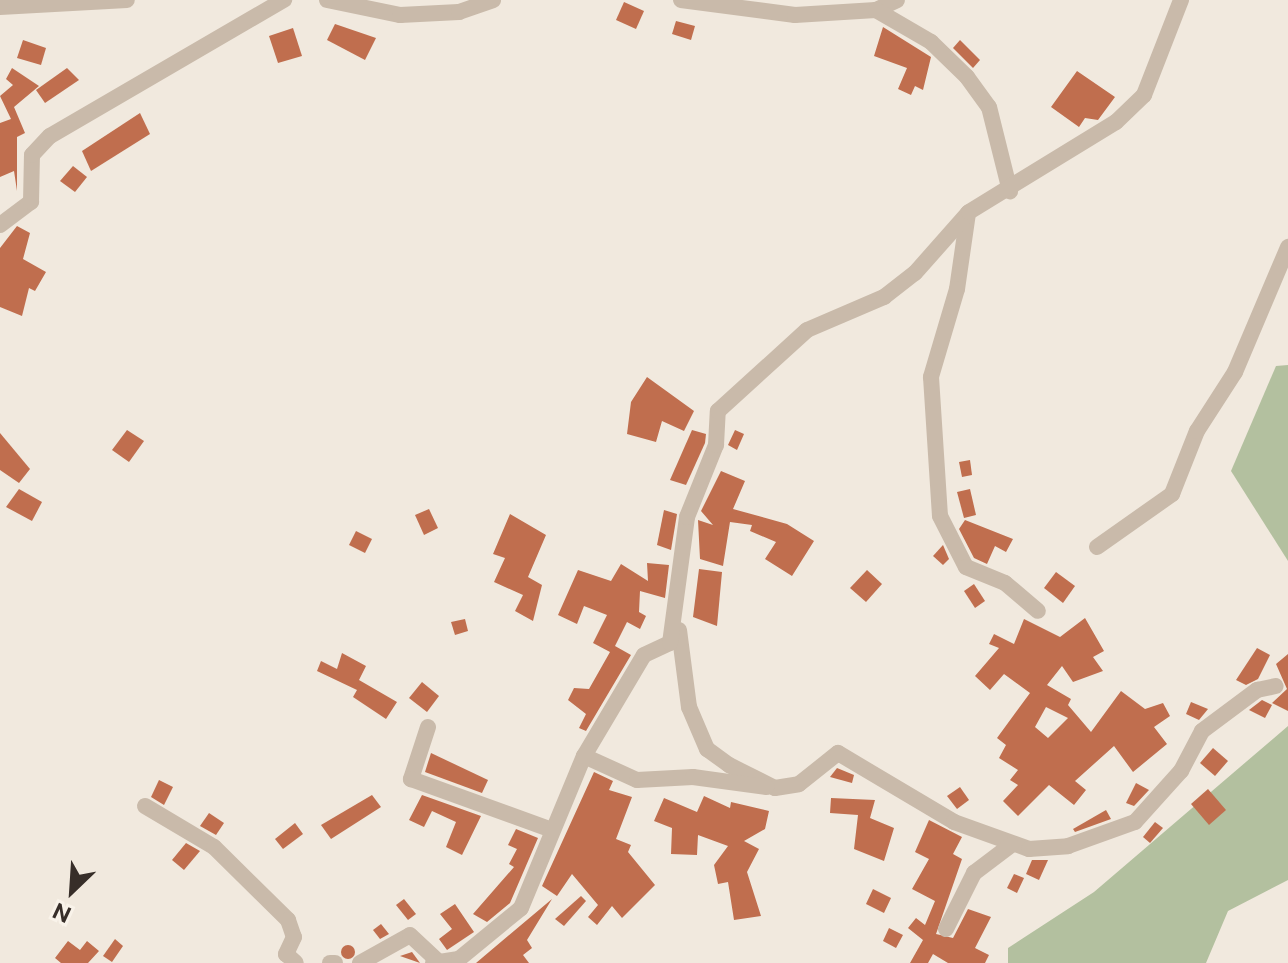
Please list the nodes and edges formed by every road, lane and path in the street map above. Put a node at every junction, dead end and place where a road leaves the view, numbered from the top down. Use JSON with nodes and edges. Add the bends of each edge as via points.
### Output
{"nodes":[{"id":1,"x":127,"y":0,"type":"edge"},
{"id":2,"x":284,"y":0,"type":"edge"},
{"id":3,"x":327,"y":0,"type":"edge"},
{"id":4,"x":493,"y":0,"type":"edge"},
{"id":5,"x":681,"y":0,"type":"edge"},
{"id":6,"x":897,"y":0,"type":"edge"},
{"id":7,"x":1181,"y":0,"type":"edge"},
{"id":8,"x":0,"y":7,"type":"edge"},
{"id":9,"x":876,"y":10,"type":"junction"},
{"id":10,"x":1010,"y":191,"type":"junction"},
{"id":11,"x":969,"y":212,"type":"junction"},
{"id":12,"x":0,"y":225,"type":"edge"},
{"id":13,"x":1288,"y":247,"type":"edge"},
{"id":14,"x":1097,"y":547,"type":"dead end"},
{"id":15,"x":678,"y":604,"type":"junction"},
{"id":16,"x":1038,"y":611,"type":"dead end"},
{"id":17,"x":1276,"y":686,"type":"dead end"},
{"id":18,"x":428,"y":727,"type":"dead end"},
{"id":19,"x":584,"y":756,"type":"junction"},
{"id":20,"x":775,"y":788,"type":"junction"},
{"id":21,"x":145,"y":806,"type":"dead end"},
{"id":22,"x":552,"y":830,"type":"junction"},
{"id":23,"x":1011,"y":845,"type":"junction"},
{"id":24,"x":946,"y":929,"type":"dead end"},
{"id":25,"x":435,"y":962,"type":"edge"},
{"id":26,"x":296,"y":963,"type":"edge"},
{"id":27,"x":360,"y":963,"type":"edge"}],
"edges":[{"from":1,"to":8,"type":"street"},
{"from":2,"to":12,"type":"street","via":[[39,144],[32,155],[31,202]]},
{"from":3,"to":4,"type":"street","via":[[400,15],[459,12]]},
{"from":5,"to":9,"type":"street","via":[[773,14]]},
{"from":6,"to":9,"type":"street"},
{"from":7,"to":10,"type":"street","via":[[1144,95],[1092,141]]},
{"from":9,"to":10,"type":"street","via":[[931,42],[967,77],[989,107]]},
{"from":10,"to":11,"type":"street"},
{"from":11,"to":15,"type":"street","via":[[915,273],[884,297],[807,330],[718,411],[716,445],[687,517]]},
{"from":11,"to":16,"type":"street","via":[[957,289],[931,377],[940,516],[966,567],[1005,583]]},
{"from":13,"to":14,"type":"street","via":[[1235,372],[1197,431],[1172,494]]},
{"from":15,"to":19,"type":"street","via":[[670,643],[644,655]]},
{"from":15,"to":20,"type":"street","via":[[679,676],[707,749]]},
{"from":17,"to":23,"type":"street","via":[[1257,690],[1202,731],[1181,771],[1135,822],[1048,851]]},
{"from":18,"to":22,"type":"street","via":[[411,779]]},
{"from":19,"to":20,"type":"street","via":[[637,780],[693,777]]},
{"from":19,"to":22,"type":"street"},
{"from":20,"to":23,"type":"street","via":[[799,784],[838,753],[954,822]]},
{"from":21,"to":26,"type":"street","via":[[214,847],[288,920],[294,937],[286,954]]},
{"from":22,"to":25,"type":"street","via":[[521,908],[459,959]]},
{"from":23,"to":24,"type":"street","via":[[974,873]]},
{"from":25,"to":27,"type":"street","via":[[410,935]]}]}
